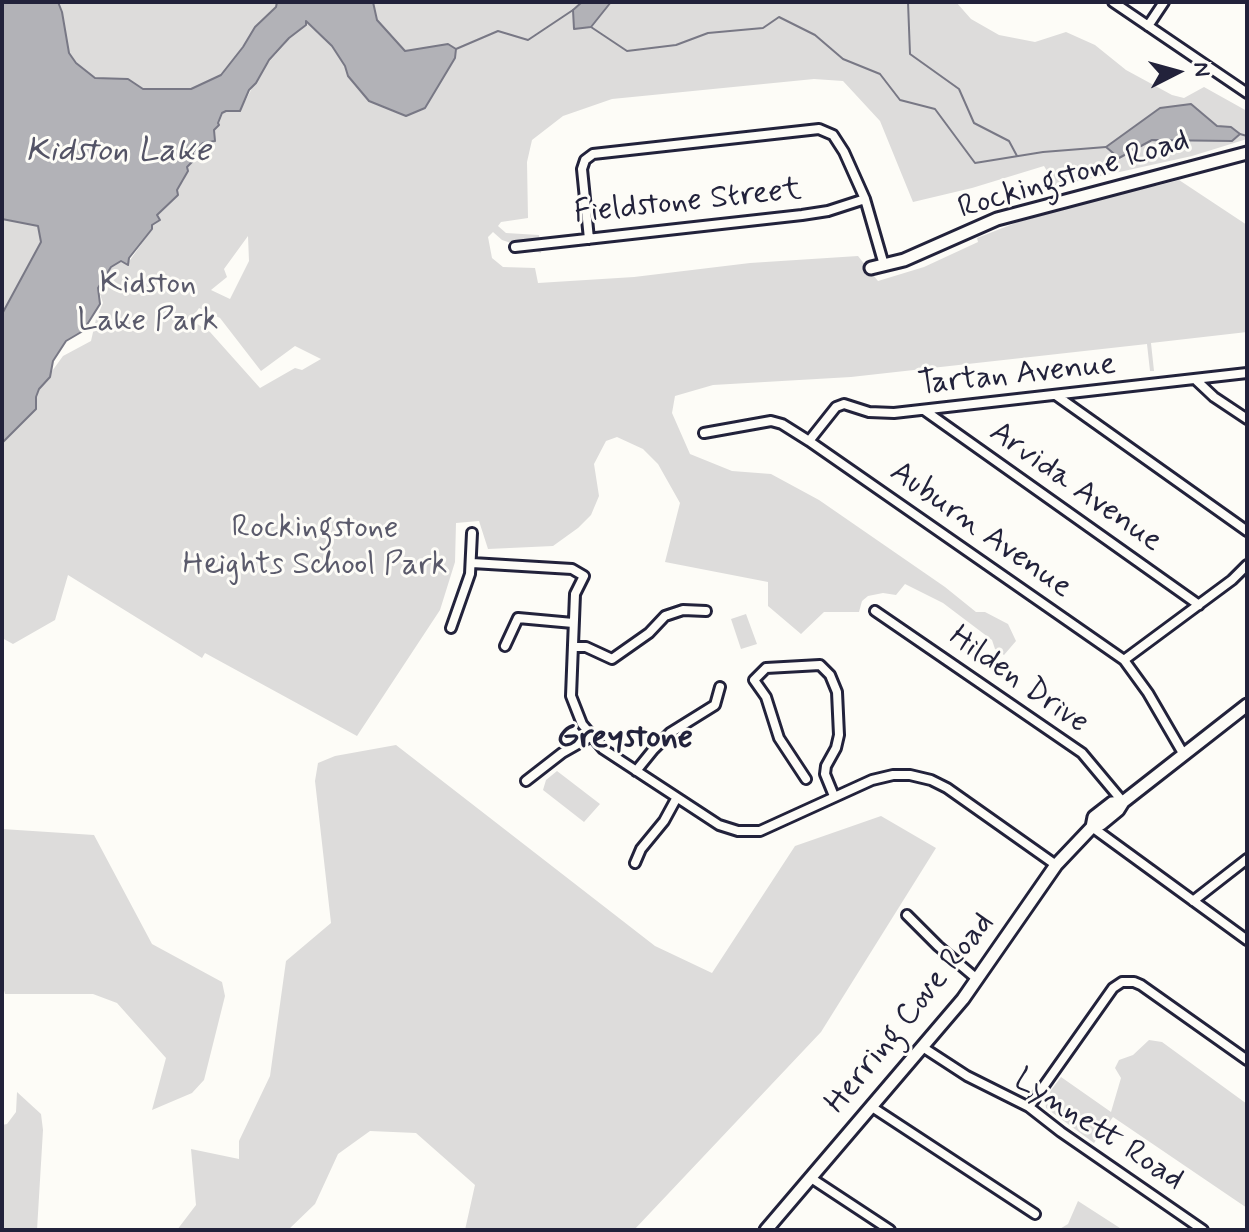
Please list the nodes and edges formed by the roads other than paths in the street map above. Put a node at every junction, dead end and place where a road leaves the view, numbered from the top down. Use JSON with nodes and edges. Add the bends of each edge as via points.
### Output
{"nodes":[{"id":1,"x":1113,"y":2,"type":"edge"},
{"id":2,"x":1164,"y":2,"type":"edge"},
{"id":3,"x":1148,"y":26,"type":"junction"},
{"id":4,"x":1247,"y":93,"type":"edge"},
{"id":5,"x":1247,"y":153,"type":"edge"},
{"id":6,"x":865,"y":199,"type":"junction"},
{"id":7,"x":589,"y":239,"type":"junction"},
{"id":8,"x":515,"y":247,"type":"dead end"},
{"id":9,"x":877,"y":266,"type":"joint"},
{"id":10,"x":1247,"y":373,"type":"edge"},
{"id":11,"x":1197,"y":381,"type":"junction"},
{"id":12,"x":1056,"y":395,"type":"junction"},
{"id":13,"x":924,"y":410,"type":"junction"},
{"id":14,"x":1247,"y":419,"type":"edge"},
{"id":15,"x":704,"y":433,"type":"dead end"},
{"id":16,"x":809,"y":441,"type":"junction"},
{"id":17,"x":1247,"y":531,"type":"edge"},
{"id":18,"x":472,"y":533,"type":"dead end"},
{"id":19,"x":472,"y":563,"type":"junction"},
{"id":20,"x":1247,"y":565,"type":"edge"},
{"id":21,"x":1199,"y":605,"type":"junction"},
{"id":22,"x":706,"y":611,"type":"dead end"},
{"id":23,"x":875,"y":611,"type":"dead end"},
{"id":24,"x":573,"y":623,"type":"junction"},
{"id":25,"x":451,"y":628,"type":"dead end"},
{"id":26,"x":505,"y":646,"type":"dead end"},
{"id":27,"x":573,"y":647,"type":"junction"},
{"id":28,"x":1124,"y":660,"type":"junction"},
{"id":29,"x":720,"y":687,"type":"dead end"},
{"id":30,"x":1247,"y":705,"type":"edge"},
{"id":31,"x":592,"y":736,"type":"junction"},
{"id":32,"x":1184,"y":755,"type":"junction"},
{"id":33,"x":636,"y":771,"type":"junction"},
{"id":34,"x":806,"y":779,"type":"dead end"},
{"id":35,"x":526,"y":781,"type":"dead end"},
{"id":36,"x":834,"y":796,"type":"junction"},
{"id":37,"x":676,"y":799,"type":"junction"},
{"id":38,"x":1123,"y":802,"type":"junction"},
{"id":39,"x":1092,"y":827,"type":"junction"},
{"id":40,"x":1247,"y":859,"type":"edge"},
{"id":41,"x":635,"y":863,"type":"dead end"},
{"id":42,"x":1056,"y":865,"type":"junction"},
{"id":43,"x":1193,"y":901,"type":"junction"},
{"id":44,"x":907,"y":915,"type":"dead end"},
{"id":45,"x":1247,"y":940,"type":"edge"},
{"id":46,"x":977,"y":979,"type":"junction"},
{"id":47,"x":924,"y":1048,"type":"junction"},
{"id":48,"x":1247,"y":1060,"type":"edge"},
{"id":49,"x":872,"y":1107,"type":"junction"},
{"id":50,"x":1029,"y":1107,"type":"junction"},
{"id":51,"x":811,"y":1178,"type":"junction"},
{"id":52,"x":1035,"y":1214,"type":"dead end"},
{"id":53,"x":766,"y":1230,"type":"edge"},
{"id":54,"x":890,"y":1230,"type":"edge"},
{"id":55,"x":1203,"y":1230,"type":"edge"}],
"edges":[{"from":1,"to":3,"type":"street"},
{"from":2,"to":3,"type":"street"},
{"from":3,"to":4,"type":"street"},
{"from":5,"to":9,"type":"main road","name":"Rockingstone Road","via":[[997,219],[904,260]]},
{"from":6,"to":7,"type":"street","name":"Fieldstone Street","via":[[802,215]]},
{"from":6,"to":7,"type":"street","via":[[837,139],[823,130],[597,153],[582,169]]},
{"from":6,"to":9,"type":"street"},
{"from":7,"to":8,"type":"street","name":"Fieldstone Street"},
{"from":10,"to":11,"type":"street","name":"Tartan Avenue"},
{"from":11,"to":12,"type":"street","name":"Tartan Avenue"},
{"from":11,"to":14,"type":"street"},
{"from":12,"to":13,"type":"street","name":"Tartan Avenue"},
{"from":12,"to":17,"type":"street"},
{"from":13,"to":16,"type":"street","name":"Tartan Avenue","via":[[878,413],[841,405]]},
{"from":13,"to":21,"type":"street","name":"Arvida Avenue"},
{"from":15,"to":16,"type":"street","name":"Auburn Avenue","via":[[774,421]]},
{"from":16,"to":28,"type":"street","name":"Auburn Avenue"},
{"from":18,"to":19,"type":"street"},
{"from":19,"to":24,"type":"street","via":[[579,571],[584,576],[575,594]]},
{"from":19,"to":25,"type":"street"},
{"from":20,"to":21,"type":"street"},
{"from":21,"to":28,"type":"street"},
{"from":22,"to":27,"type":"street","via":[[665,616],[612,659]]},
{"from":23,"to":38,"type":"street","name":"Hilden Drive","via":[[1082,753]]},
{"from":24,"to":26,"type":"street","via":[[518,618]]},
{"from":24,"to":27,"type":"street"},
{"from":27,"to":31,"type":"street","via":[[571,696]]},
{"from":28,"to":32,"type":"street","name":"Auburn Avenue"},
{"from":29,"to":33,"type":"street","via":[[715,705],[670,733]]},
{"from":30,"to":32,"type":"main road","name":"Herring Cove Road"},
{"from":31,"to":33,"type":"street"},
{"from":31,"to":35,"type":"street"},
{"from":32,"to":38,"type":"main road","name":"Herring Cove Road"},
{"from":33,"to":37,"type":"street"},
{"from":34,"to":36,"type":"street","via":[[779,738],[766,697],[754,680],[766,668],[820,665],[829,672],[837,692],[839,735],[825,774]]},
{"from":36,"to":37,"type":"street","via":[[772,826],[747,832],[719,825]]},
{"from":36,"to":42,"type":"street","via":[[884,777],[924,778],[947,788]]},
{"from":37,"to":41,"type":"street"},
{"from":38,"to":39,"type":"main road","name":"Herring Cove Road","via":[[1112,803],[1094,817]]},
{"from":39,"to":42,"type":"main road","name":"Herring Cove Road"},
{"from":39,"to":43,"type":"street"},
{"from":40,"to":43,"type":"street"},
{"from":42,"to":46,"type":"main road","name":"Herring Cove Road"},
{"from":43,"to":45,"type":"street"},
{"from":44,"to":46,"type":"street"},
{"from":46,"to":47,"type":"main road","name":"Herring Cove Road"},
{"from":47,"to":49,"type":"main road","name":"Herring Cove Road"},
{"from":47,"to":50,"type":"street","name":"Lynnett Road"},
{"from":48,"to":50,"type":"street","via":[[1141,985],[1121,983]]},
{"from":49,"to":51,"type":"main road","name":"Herring Cove Road"},
{"from":49,"to":52,"type":"street"},
{"from":50,"to":55,"type":"street","name":"Lynnett Road"},
{"from":51,"to":53,"type":"main road","name":"Herring Cove Road"},
{"from":51,"to":54,"type":"street"}]}
